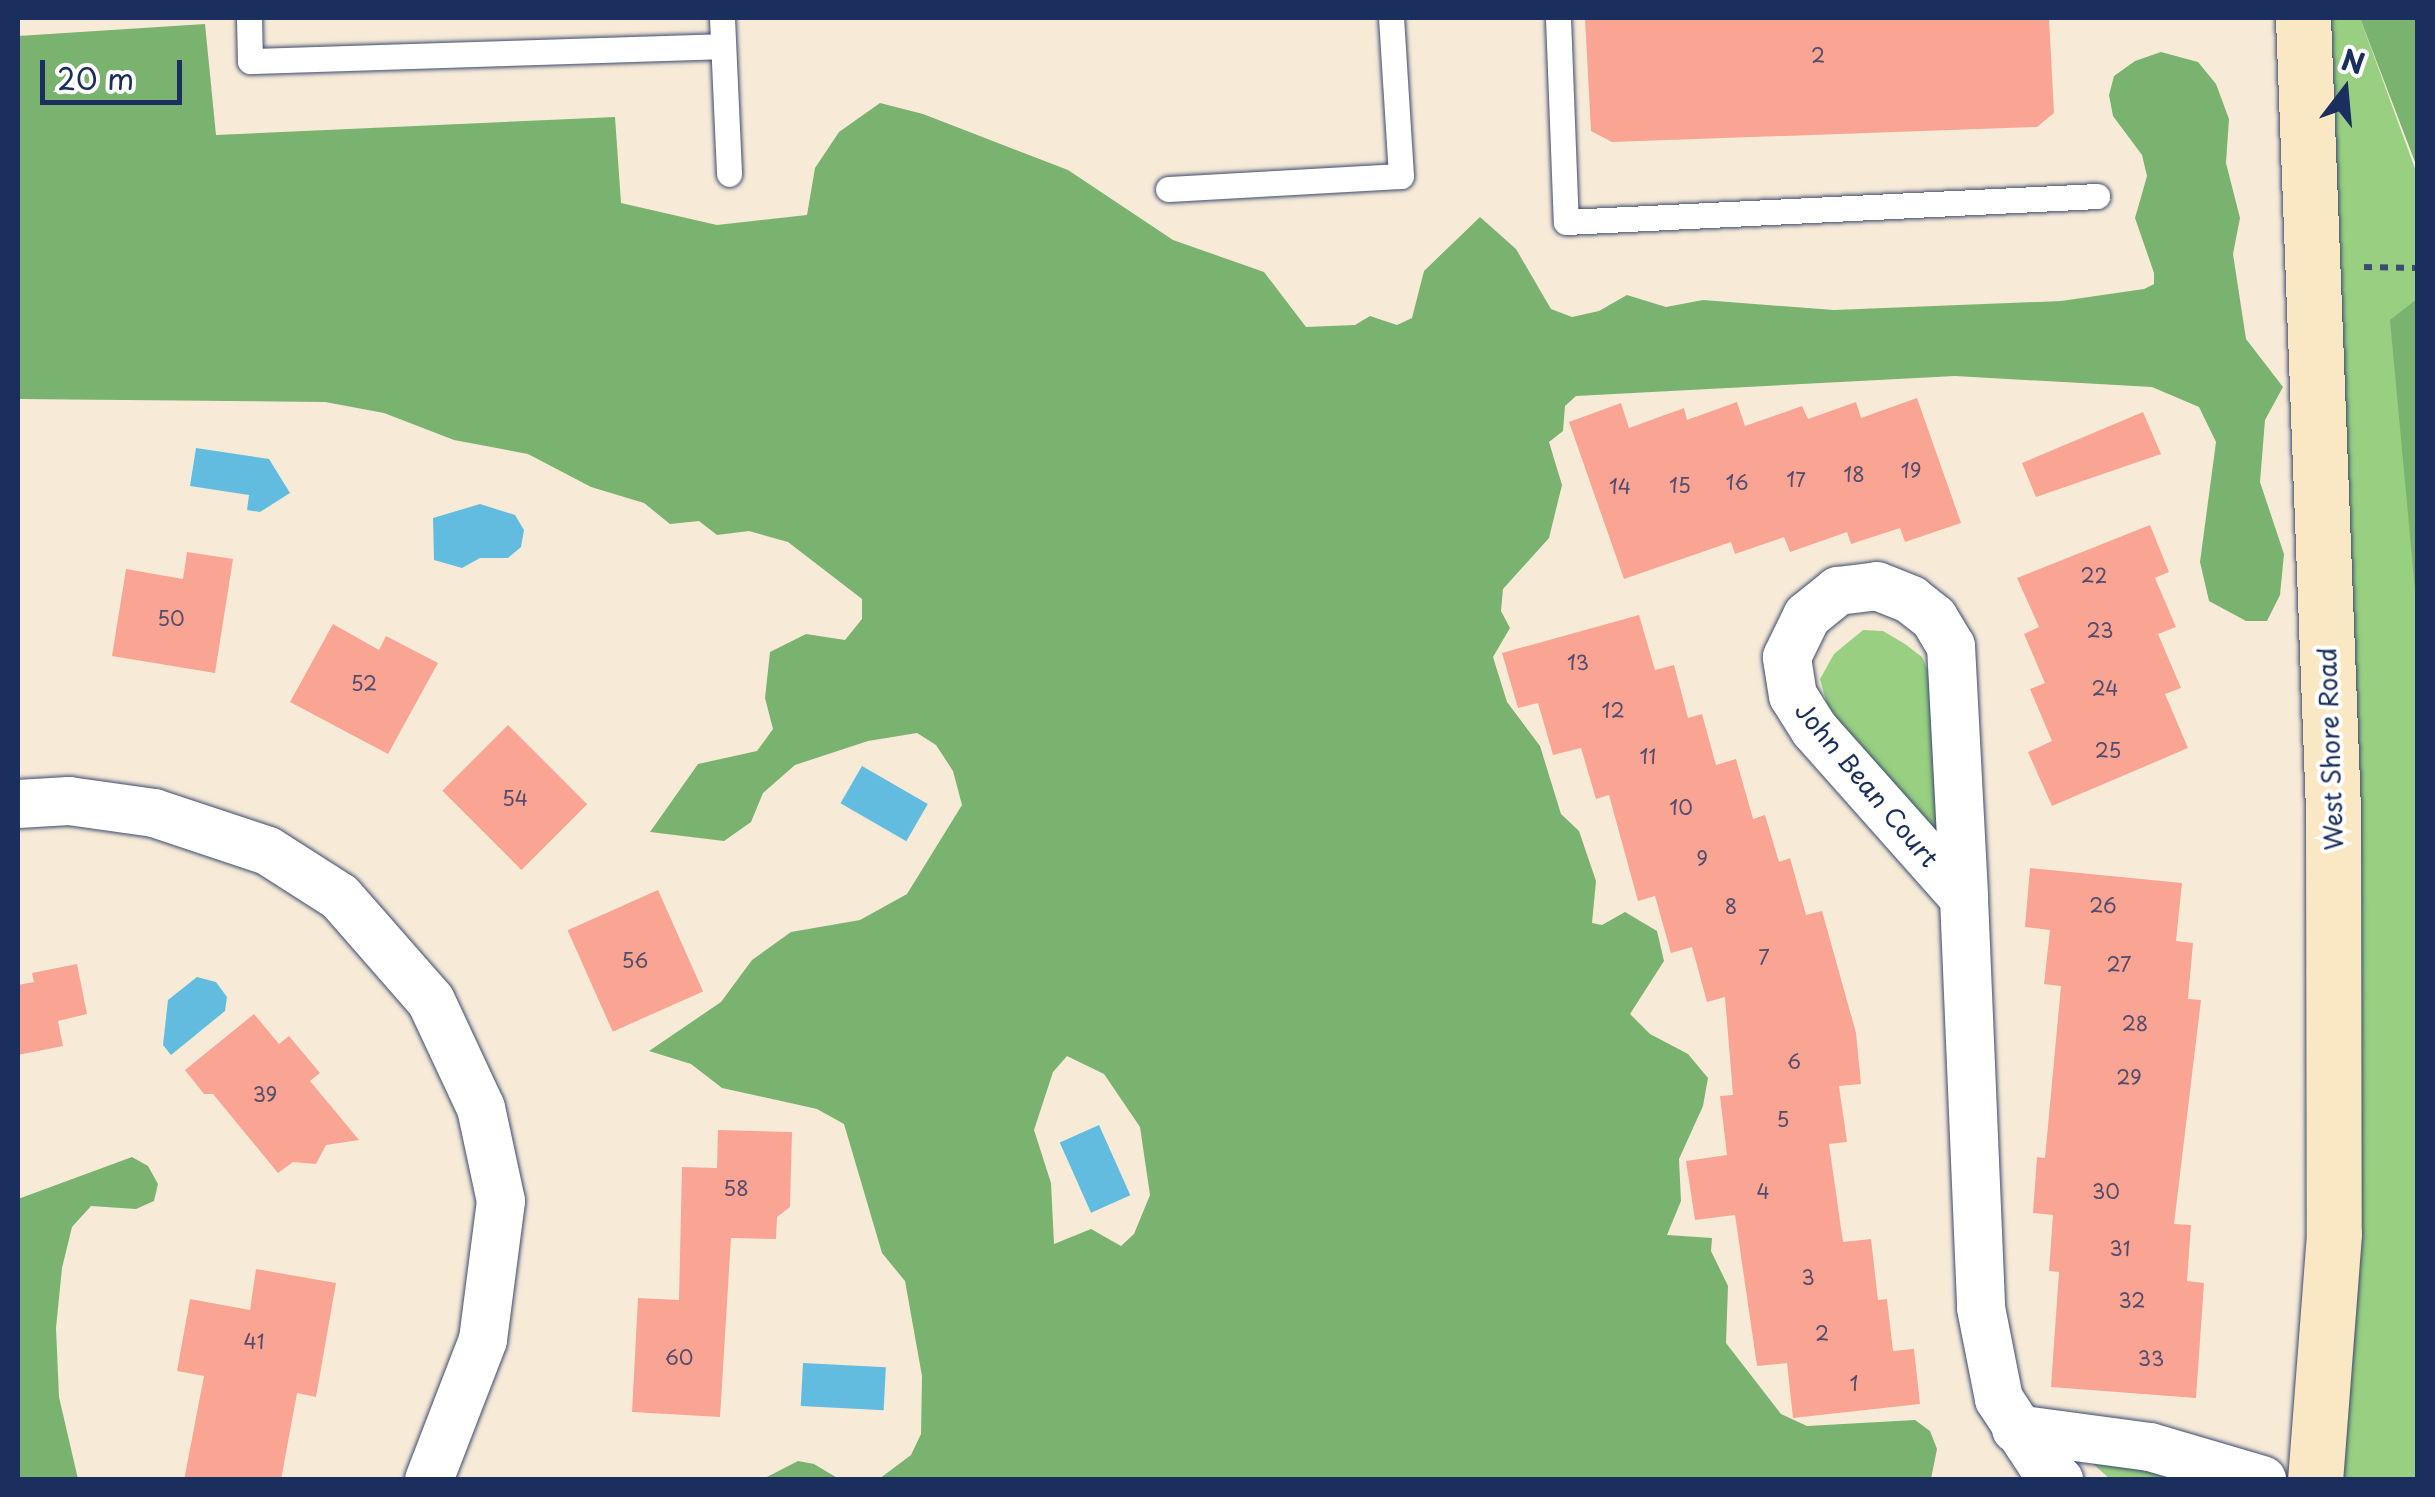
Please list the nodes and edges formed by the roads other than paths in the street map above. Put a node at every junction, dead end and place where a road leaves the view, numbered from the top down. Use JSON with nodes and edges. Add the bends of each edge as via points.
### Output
{"nodes":[{"id":1,"x":248,"y":18,"type":"edge"},
{"id":2,"x":722,"y":18,"type":"edge"},
{"id":3,"x":1392,"y":18,"type":"edge"},
{"id":4,"x":1558,"y":18,"type":"edge"},
{"id":5,"x":2303,"y":18,"type":"edge"},
{"id":6,"x":724,"y":46,"type":"junction"},
{"id":7,"x":729,"y":174,"type":"dead end"},
{"id":8,"x":1168,"y":189,"type":"dead end"},
{"id":9,"x":2097,"y":196,"type":"dead end"},
{"id":10,"x":18,"y":804,"type":"edge"},
{"id":11,"x":1964,"y":898,"type":"junction"},
{"id":12,"x":2016,"y":1430,"type":"junction"},
{"id":13,"x":429,"y":1480,"type":"edge"},
{"id":14,"x":2059,"y":1480,"type":"edge"},
{"id":15,"x":2262,"y":1480,"type":"edge"},
{"id":16,"x":2315,"y":1480,"type":"edge"}],
"edges":[{"from":1,"to":6,"type":"lane","via":[[250,61]]},
{"from":2,"to":6,"type":"lane"},
{"from":3,"to":8,"type":"lane","via":[[1401,176]]},
{"from":4,"to":9,"type":"lane","via":[[1566,222]]},
{"from":5,"to":16,"type":"main road","name":"West Shore Road","via":[[2334,810],[2334,1234]]},
{"from":6,"to":7,"type":"lane"},
{"from":10,"to":13,"type":"street","via":[[69,801],[154,813],[268,850],[340,896],[432,1001],[481,1108],[502,1201],[484,1340]]},
{"from":11,"to":11,"type":"street","name":"John Bean Court","via":[[1951,646],[1934,618],[1911,600],[1877,586],[1838,591],[1807,616],[1786,657],[1794,696],[1814,729]]},
{"from":11,"to":12,"type":"street","name":"John Bean Court","via":[[1981,1308],[1989,1366]]},
{"from":12,"to":14,"type":"street","name":"John Bean Court"},
{"from":12,"to":15,"type":"street","via":[[2150,1446]]}]}
